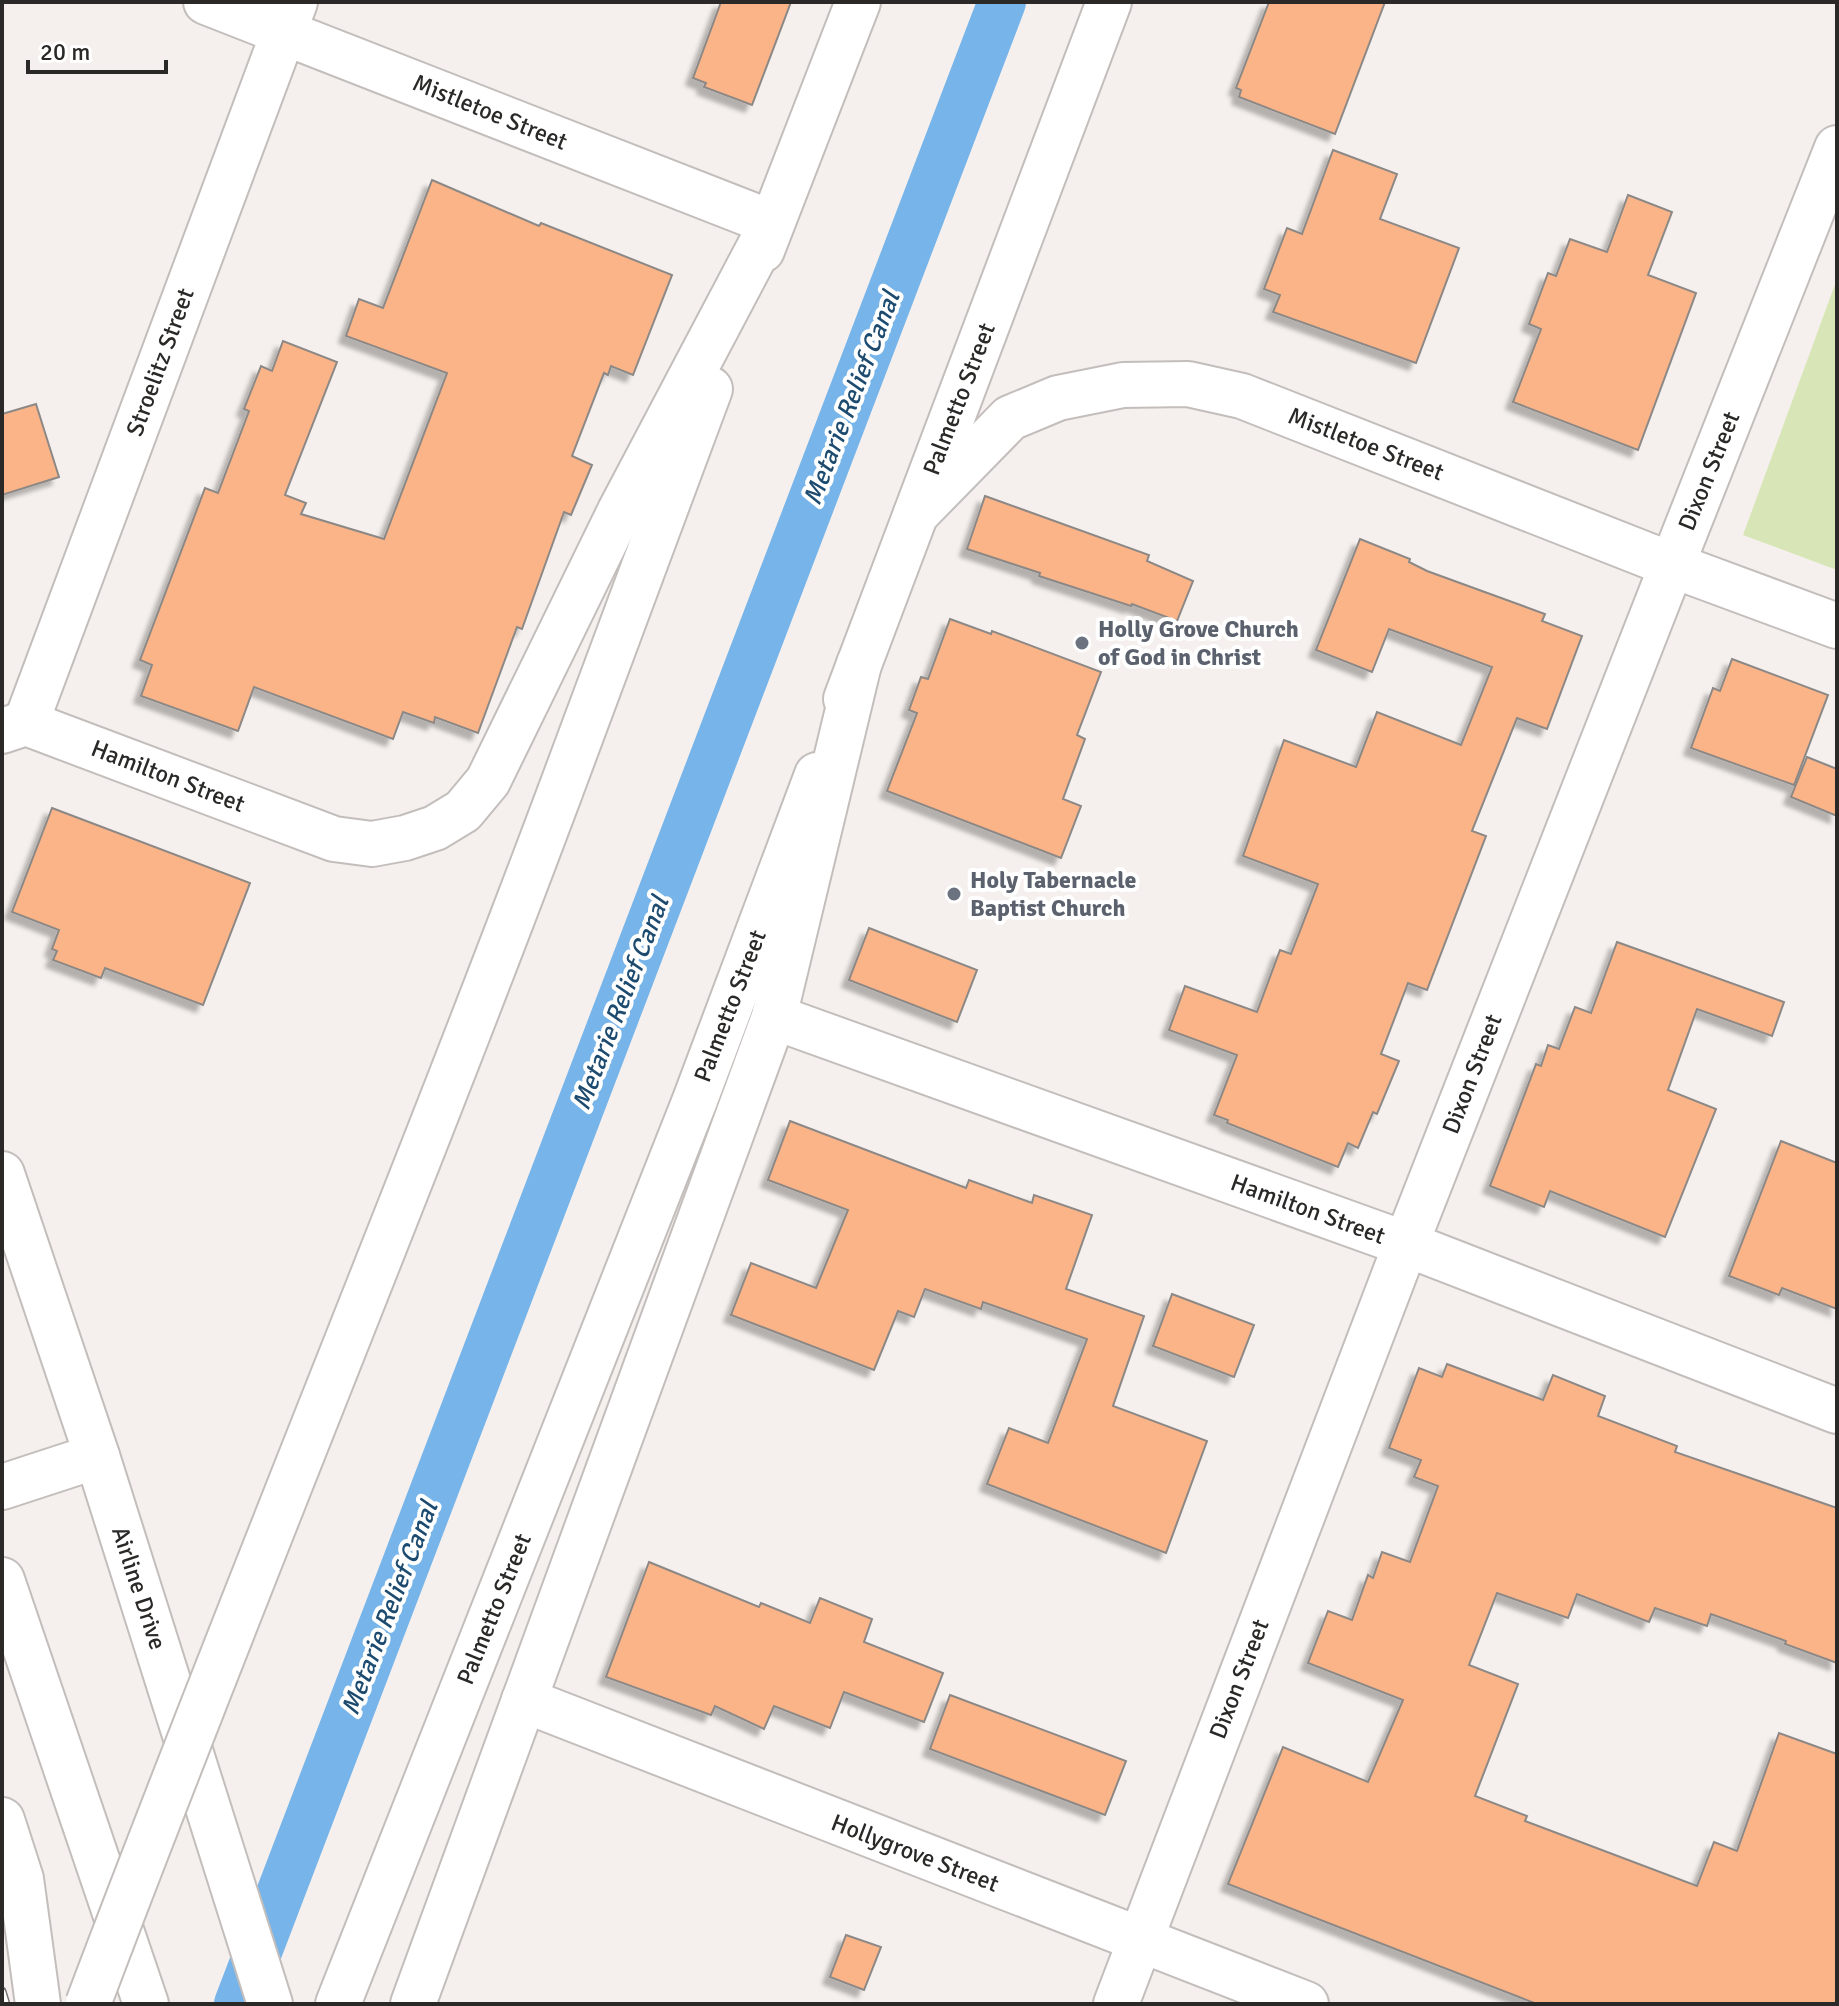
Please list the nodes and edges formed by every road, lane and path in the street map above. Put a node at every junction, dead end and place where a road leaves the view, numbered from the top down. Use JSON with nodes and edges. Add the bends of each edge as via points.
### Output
{"nodes":[{"id":1,"x":206,"y":2,"type":"edge"},
{"id":2,"x":858,"y":2,"type":"edge"},
{"id":3,"x":1109,"y":2,"type":"edge"},
{"id":4,"x":290,"y":16,"type":"edge"},
{"id":5,"x":1837,"y":148,"type":"edge"},
{"id":6,"x":772,"y":223,"type":"junction"},
{"id":7,"x":916,"y":514,"type":"junction"},
{"id":8,"x":1672,"y":565,"type":"junction"},
{"id":9,"x":1837,"y":626,"type":"edge"},
{"id":10,"x":859,"y":664,"type":"junction"},
{"id":11,"x":14,"y":727,"type":"edge"},
{"id":12,"x":774,"y":1017,"type":"junction"},
{"id":13,"x":2,"y":1174,"type":"edge"},
{"id":14,"x":1406,"y":1244,"type":"junction"},
{"id":15,"x":1837,"y":1411,"type":"edge"},
{"id":16,"x":97,"y":1456,"type":"junction"},
{"id":17,"x":2,"y":1487,"type":"edge"},
{"id":18,"x":2,"y":1580,"type":"edge"},
{"id":19,"x":524,"y":1700,"type":"junction"},
{"id":20,"x":2,"y":1820,"type":"edge"},
{"id":21,"x":1139,"y":1941,"type":"junction"},
{"id":22,"x":38,"y":2004,"type":"edge"},
{"id":23,"x":88,"y":2004,"type":"edge"},
{"id":24,"x":146,"y":2004,"type":"edge"},
{"id":25,"x":270,"y":2004,"type":"edge"},
{"id":26,"x":338,"y":2004,"type":"edge"},
{"id":27,"x":413,"y":2004,"type":"edge"},
{"id":28,"x":1116,"y":2004,"type":"edge"},
{"id":29,"x":1306,"y":2004,"type":"edge"}],
"edges":[{"from":1,"to":4,"type":"main road","name":"Mistletoe Street"},
{"from":2,"to":6,"type":"main road"},
{"from":3,"to":7,"type":"main road","name":"Palmetto Street"},
{"from":4,"to":6,"type":"main road","name":"Mistletoe Street"},
{"from":4,"to":11,"type":"main road","name":"Stroelitz Street"},
{"from":5,"to":8,"type":"main road","name":"Dixon Street"},
{"from":6,"to":11,"type":"main road","name":"Hamilton Street","via":[[620,511],[488,781],[463,811],[405,838],[372,844],[334,839]]},
{"from":6,"to":23,"type":"main road","bridge":true,"via":[[462,1053]]},
{"from":7,"to":8,"type":"main road","name":"Mistletoe Street","via":[[1010,418],[1058,398],[1110,388],[1188,384],[1242,396]]},
{"from":7,"to":10,"type":"main road","name":"Palmetto Street"},
{"from":8,"to":9,"type":"main road","name":"Mistletoe Street"},
{"from":8,"to":14,"type":"main road","name":"Dixon Street"},
{"from":10,"to":12,"type":"main road"},
{"from":10,"to":26,"type":"main road","name":"Palmetto Street","via":[[695,1100]]},
{"from":12,"to":14,"type":"main road","name":"Hamilton Street"},
{"from":12,"to":19,"type":"main road"},
{"from":13,"to":16,"type":"main road","name":"Airline Drive"},
{"from":14,"to":15,"type":"main road","name":"Hamilton Street"},
{"from":14,"to":21,"type":"main road","name":"Dixon Street"},
{"from":16,"to":17,"type":"main road"},
{"from":16,"to":25,"type":"main road","name":"Airline Drive"},
{"from":18,"to":24,"type":"main road"},
{"from":19,"to":21,"type":"main road","name":"Hollygrove Street"},
{"from":19,"to":27,"type":"main road"},
{"from":20,"to":22,"type":"main road","via":[[21,1879]]},
{"from":21,"to":28,"type":"main road","name":"Dixon Street"},
{"from":21,"to":29,"type":"main road","name":"Hollygrove Street"}]}
